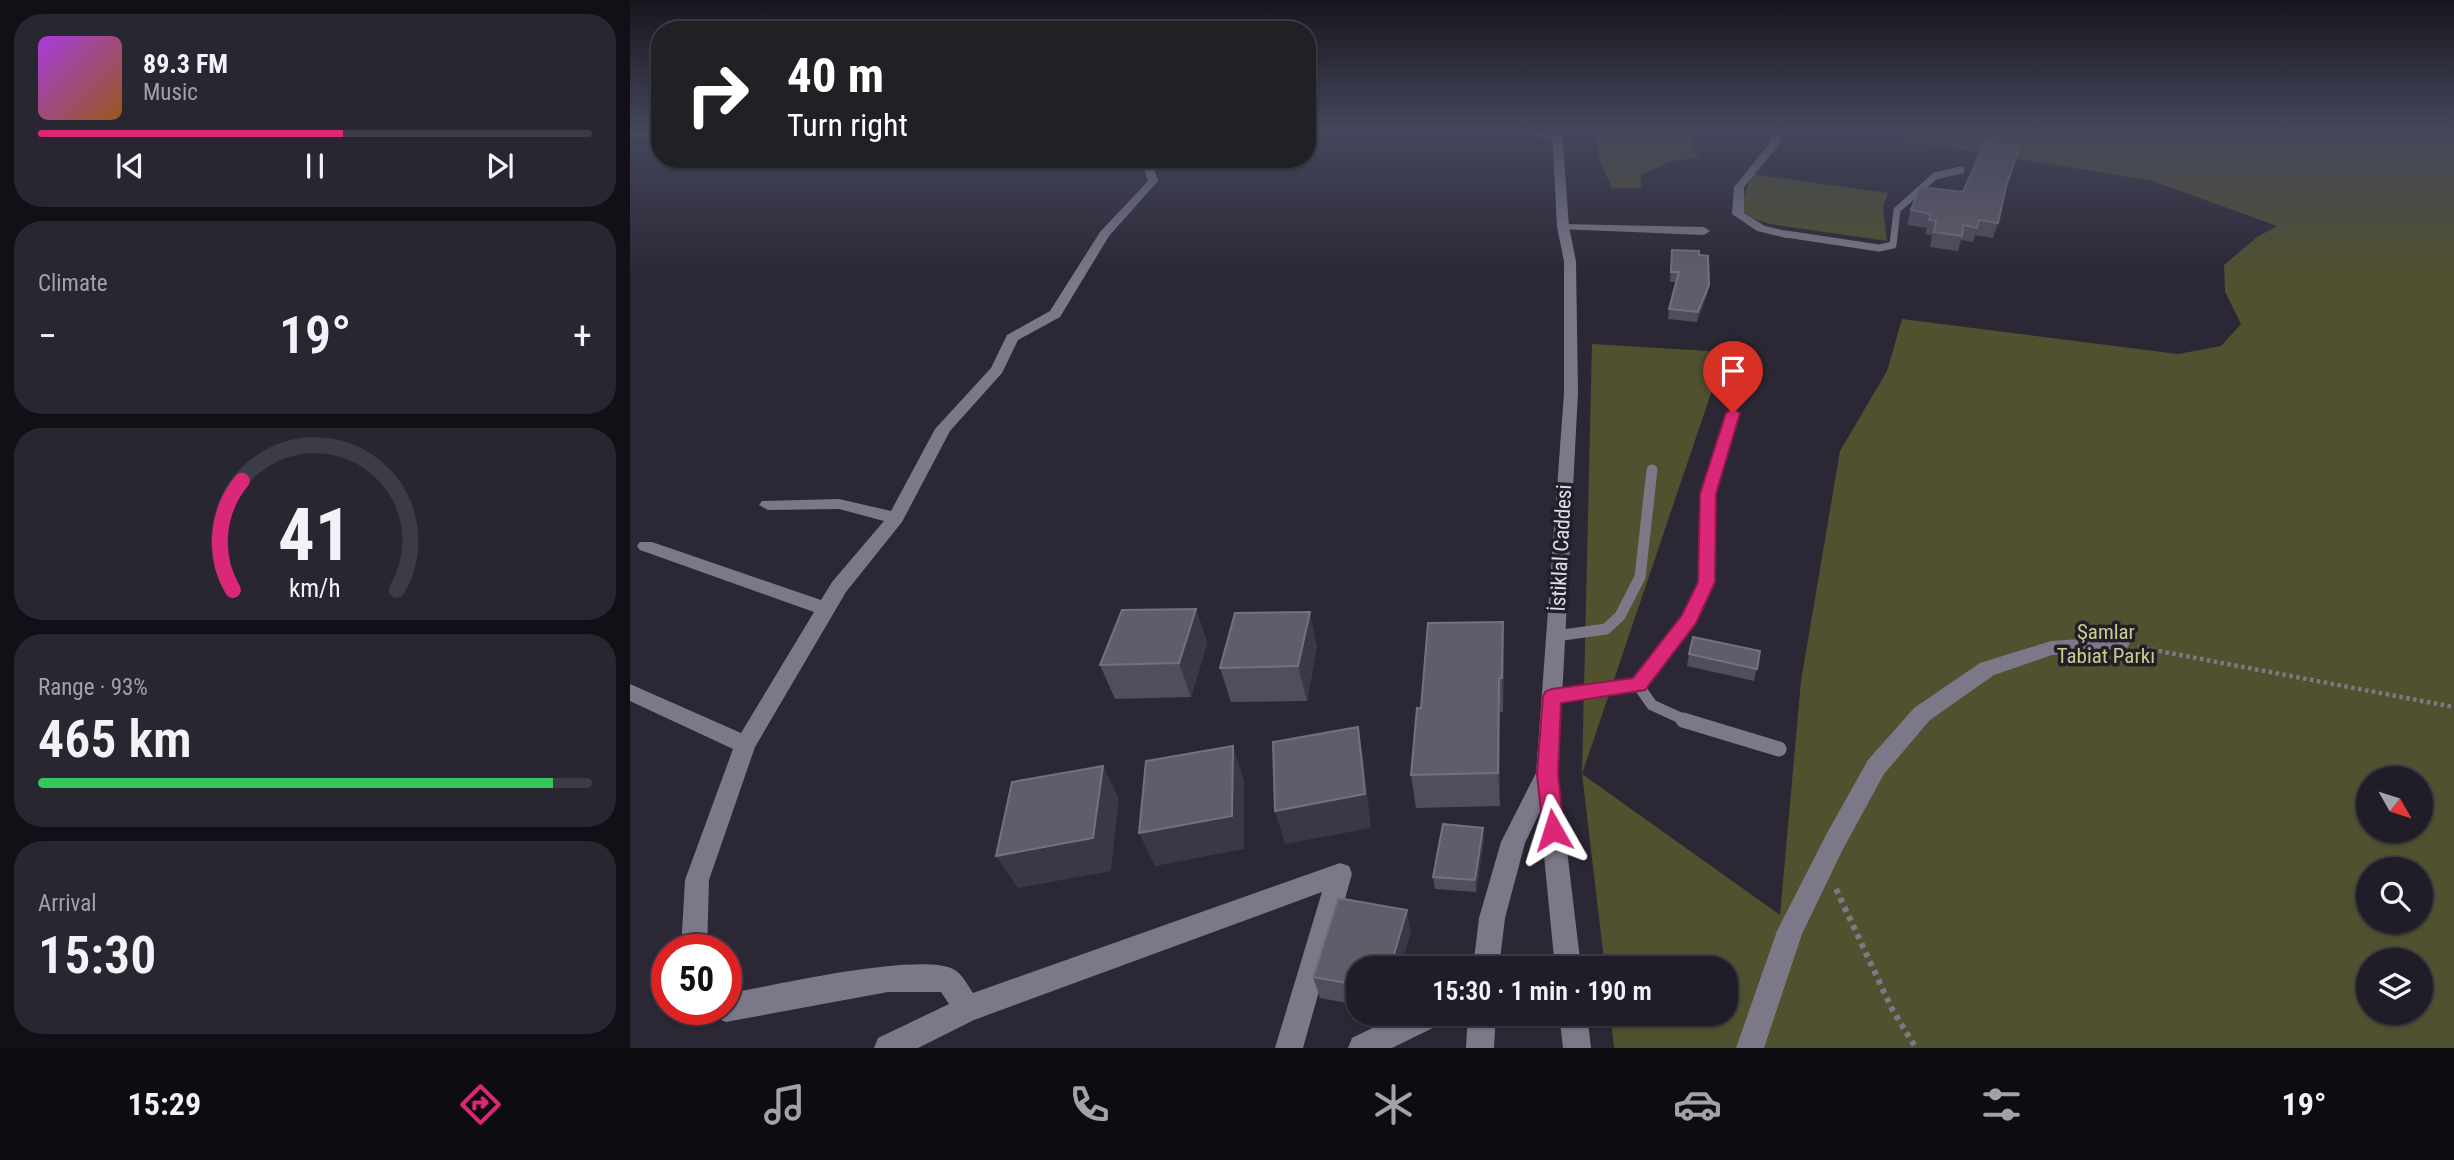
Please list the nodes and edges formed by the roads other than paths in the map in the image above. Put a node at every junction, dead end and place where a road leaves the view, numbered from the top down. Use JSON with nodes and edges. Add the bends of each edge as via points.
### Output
{"nodes":[{"id":1,"x":1152,"y":178,"type":"edge"},
{"id":2,"x":1560,"y":178,"type":"edge"},
{"id":3,"x":1747,"y":178,"type":"edge"},
{"id":4,"x":1933,"y":178,"type":"edge"},
{"id":5,"x":1563,"y":227,"type":"junction"},
{"id":6,"x":1704,"y":231,"type":"dead end"},
{"id":7,"x":1786,"y":234,"type":"joint"},
{"id":8,"x":1733,"y":413,"type":"dead end"},
{"id":9,"x":1652,"y":470,"type":"dead end"},
{"id":10,"x":768,"y":505,"type":"dead end"},
{"id":11,"x":896,"y":518,"type":"junction"},
{"id":12,"x":646,"y":546,"type":"dead end"},
{"id":13,"x":826,"y":610,"type":"junction"},
{"id":14,"x":1556,"y":636,"type":"junction"},
{"id":15,"x":2120,"y":643,"type":"road end"},
{"id":16,"x":1638,"y":685,"type":"junction"},
{"id":17,"x":630,"y":692,"type":"edge"},
{"id":18,"x":1552,"y":696,"type":"junction"},
{"id":19,"x":745,"y":745,"type":"junction"},
{"id":20,"x":1779,"y":749,"type":"dead end"},
{"id":21,"x":1548,"y":774,"type":"junction"},
{"id":22,"x":695,"y":934,"type":"edge"},
{"id":23,"x":1487,"y":956,"type":"edge"},
{"id":24,"x":1567,"y":956,"type":"edge"},
{"id":25,"x":742,"y":1005,"type":"edge"},
{"id":26,"x":968,"y":1009,"type":"junction"},
{"id":27,"x":1407,"y":1026,"type":"edge"},
{"id":28,"x":1481,"y":1026,"type":"edge"},
{"id":29,"x":1574,"y":1026,"type":"edge"},
{"id":30,"x":888,"y":1048,"type":"edge"},
{"id":31,"x":1289,"y":1048,"type":"edge"},
{"id":32,"x":1362,"y":1048,"type":"edge"},
{"id":33,"x":1480,"y":1048,"type":"edge"},
{"id":34,"x":1577,"y":1048,"type":"edge"},
{"id":35,"x":1749,"y":1048,"type":"edge"}],
"edges":[{"from":1,"to":11,"type":"street","via":[[1104,234],[1055,314],[1012,338],[997,370],[943,429]]},
{"from":2,"to":5,"type":"street","name":"İstiklal Caddesi"},
{"from":3,"to":7,"type":"street","via":[[1739,187],[1738,214],[1760,229]]},
{"from":4,"to":7,"type":"lane","via":[[1897,210],[1893,245]]},
{"from":5,"to":6,"type":"street"},
{"from":5,"to":14,"type":"street","name":"İstiklal Caddesi","via":[[1570,261],[1571,393]]},
{"from":8,"to":16,"type":"lane","via":[[1708,494],[1707,582],[1689,619]]},
{"from":9,"to":14,"type":"lane","via":[[1640,578],[1620,616],[1606,629]]},
{"from":10,"to":11,"type":"street","via":[[839,504]]},
{"from":11,"to":13,"type":"street","via":[[839,587]]},
{"from":12,"to":13,"type":"street"},
{"from":13,"to":19,"type":"street"},
{"from":14,"to":18,"type":"street","name":"İstiklal Caddesi"},
{"from":15,"to":35,"type":"street","via":[[2051,648],[1986,669],[1922,714],[1876,767],[1790,930]]},
{"from":16,"to":18,"type":"lane"},
{"from":16,"to":20,"type":"lane","via":[[1652,705],[1686,721]]},
{"from":17,"to":19,"type":"street"},
{"from":18,"to":21,"type":"street","name":"İstiklal Caddesi"},
{"from":19,"to":22,"type":"street","via":[[697,880]]},
{"from":21,"to":23,"type":"street","via":[[1513,842],[1492,918]]},
{"from":21,"to":24,"type":"street","name":"İstiklal Caddesi"},
{"from":25,"to":26,"type":"street","via":[[888,979],[924,977],[948,980]]},
{"from":26,"to":30,"type":"street"},
{"from":26,"to":31,"type":"street","via":[[1340,874]]},
{"from":27,"to":32,"type":"street"},
{"from":28,"to":33,"type":"street"},
{"from":29,"to":34,"type":"street"}]}
